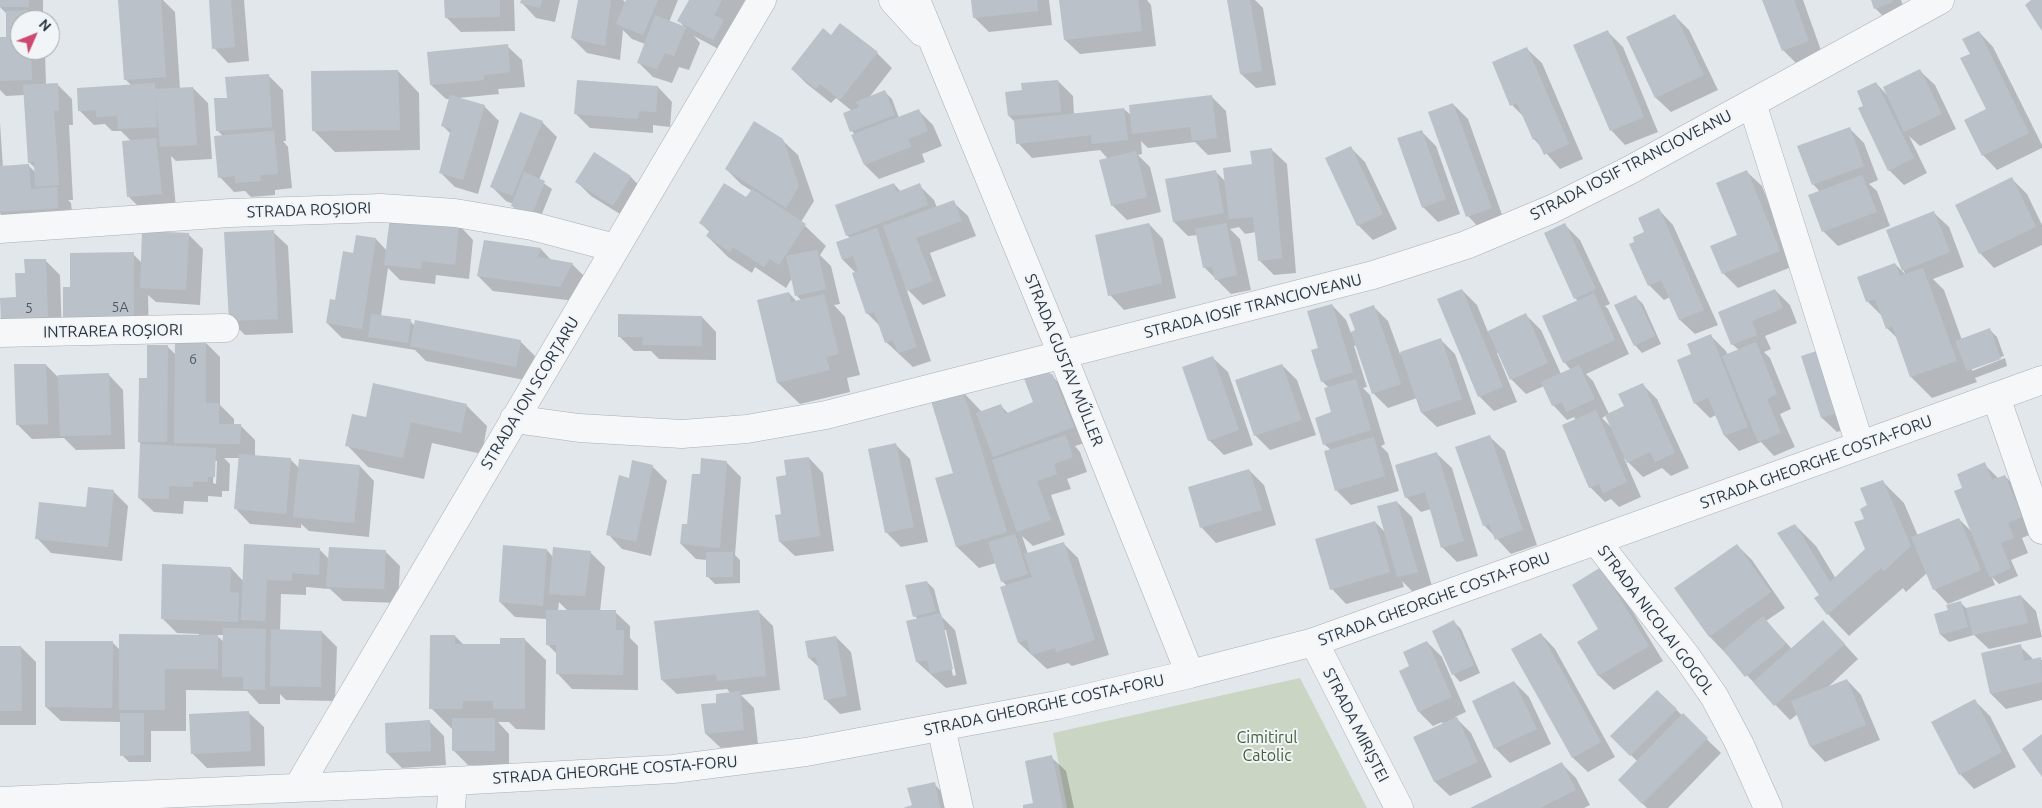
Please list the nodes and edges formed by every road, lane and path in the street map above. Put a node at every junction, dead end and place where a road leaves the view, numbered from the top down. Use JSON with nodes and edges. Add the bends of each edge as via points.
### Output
{"nodes":[{"id":1,"x":762,"y":0,"type":"edge"},
{"id":2,"x":893,"y":0,"type":"edge"},
{"id":3,"x":916,"y":0,"type":"edge"},
{"id":4,"x":1940,"y":0,"type":"edge"},
{"id":5,"x":936,"y":47,"type":"junction"},
{"id":6,"x":1752,"y":103,"type":"junction"},
{"id":7,"x":0,"y":229,"type":"edge"},
{"id":8,"x":615,"y":248,"type":"junction"},
{"id":9,"x":225,"y":328,"type":"dead end"},
{"id":10,"x":0,"y":333,"type":"edge"},
{"id":11,"x":1062,"y":354,"type":"junction"},
{"id":12,"x":2042,"y":380,"type":"edge"},
{"id":13,"x":1996,"y":398,"type":"junction"},
{"id":14,"x":514,"y":419,"type":"junction"},
{"id":15,"x":1860,"y":445,"type":"junction"},
{"id":16,"x":2042,"y":530,"type":"edge"},
{"id":17,"x":1596,"y":541,"type":"junction"},
{"id":18,"x":1314,"y":642,"type":"junction"},
{"id":19,"x":1190,"y":674,"type":"junction"},
{"id":20,"x":941,"y":727,"type":"junction"},
{"id":21,"x":452,"y":781,"type":"junction"},
{"id":22,"x":298,"y":787,"type":"junction"},
{"id":23,"x":0,"y":801,"type":"edge"},
{"id":24,"x":451,"y":808,"type":"edge"},
{"id":25,"x":959,"y":808,"type":"edge"},
{"id":26,"x":1399,"y":808,"type":"edge"},
{"id":27,"x":1768,"y":808,"type":"edge"}],
"edges":[{"from":1,"to":8,"type":"street","name":"STRADA ION SCORȚARU"},
{"from":2,"to":5,"type":"street","name":"STRADA GUSTAV MŰLLER"},
{"from":3,"to":5,"type":"street","name":"STRADA GUSTAV MŰLLER"},
{"from":4,"to":6,"type":"street","name":"STRADA IOSIF TRANCIOVEANU"},
{"from":5,"to":11,"type":"street","name":"STRADA GUSTAV MŰLLER"},
{"from":6,"to":11,"type":"street","name":"STRADA IOSIF TRANCIOVEANU","via":[[1552,209],[1466,245],[1373,275]]},
{"from":6,"to":15,"type":"street"},
{"from":7,"to":8,"type":"street","name":"STRADA ROȘIORI","via":[[230,213],[381,208],[455,213],[532,226]]},
{"from":8,"to":14,"type":"street","name":"STRADA ION SCORȚARU"},
{"from":9,"to":10,"type":"street","name":"INTRAREA ROȘIORI"},
{"from":11,"to":14,"type":"street","name":"STRADA IOSIF TRANCIOVEANU","via":[[826,415],[747,429],[682,434],[579,428]]},
{"from":11,"to":19,"type":"street","name":"STRADA GUSTAV MŰLLER"},
{"from":12,"to":13,"type":"street","name":"STRADA GHEORGHE COSTA-FORU"},
{"from":13,"to":15,"type":"street","name":"STRADA GHEORGHE COSTA-FORU"},
{"from":13,"to":16,"type":"street"},
{"from":14,"to":22,"type":"street","name":"STRADA ION SCORȚARU"},
{"from":15,"to":17,"type":"street","name":"STRADA GHEORGHE COSTA-FORU"},
{"from":17,"to":18,"type":"street","name":"STRADA GHEORGHE COSTA-FORU"},
{"from":17,"to":27,"type":"street","name":"STRADA NICOLAI GOGOL","via":[[1714,696]]},
{"from":18,"to":19,"type":"street","name":"STRADA GHEORGHE COSTA-FORU"},
{"from":18,"to":26,"type":"street","name":"STRADA MIRIȘTEI"},
{"from":19,"to":20,"type":"street","name":"STRADA GHEORGHE COSTA-FORU","via":[[1057,705]]},
{"from":20,"to":21,"type":"street","name":"STRADA GHEORGHE COSTA-FORU","via":[[806,752],[673,769]]},
{"from":20,"to":25,"type":"street"},
{"from":21,"to":22,"type":"street","name":"STRADA GHEORGHE COSTA-FORU"},
{"from":21,"to":24,"type":"street"},
{"from":22,"to":23,"type":"street","name":"STRADA GHEORGHE COSTA-FORU"}]}
